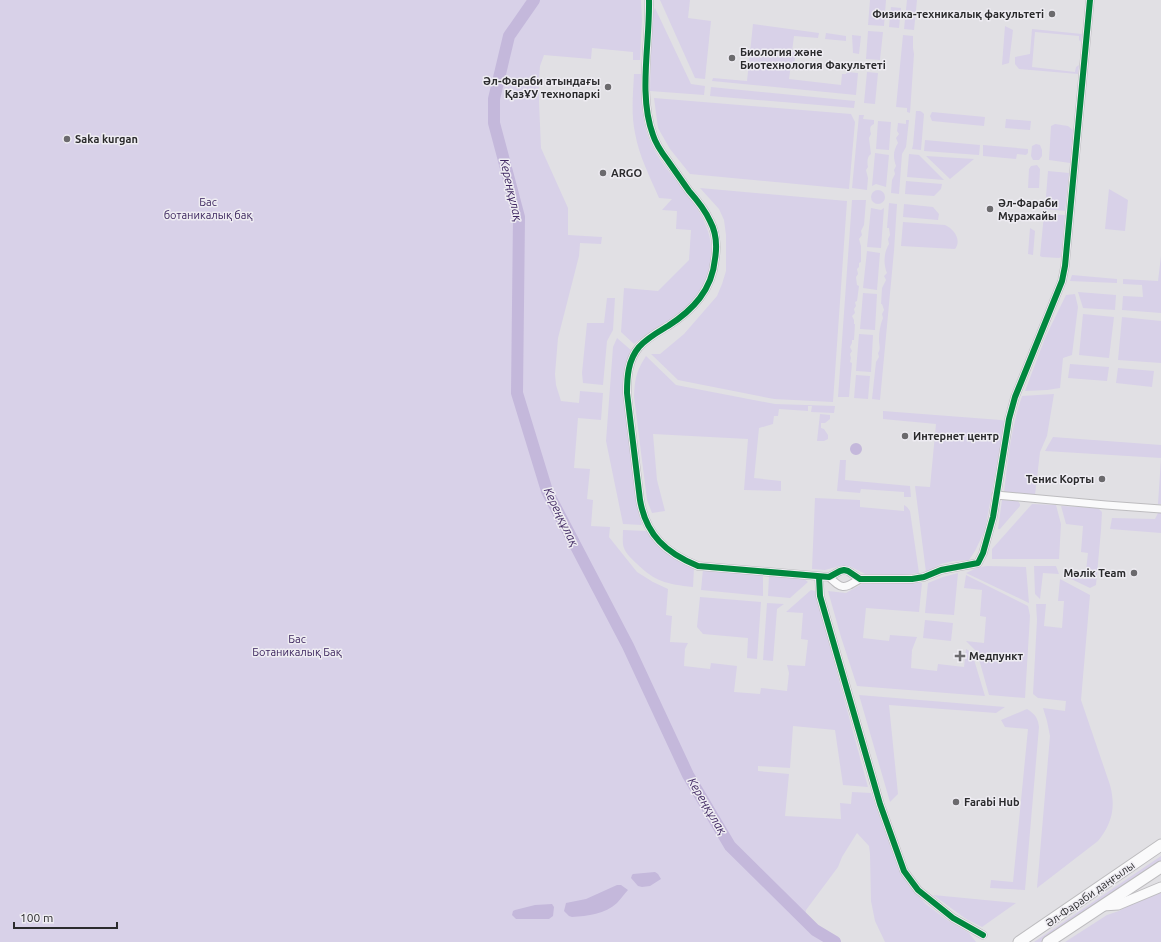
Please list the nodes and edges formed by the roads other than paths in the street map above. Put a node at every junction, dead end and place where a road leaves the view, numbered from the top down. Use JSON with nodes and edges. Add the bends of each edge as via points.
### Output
{"nodes":[{"id":1,"x":649,"y":0,"type":"edge"},
{"id":2,"x":1090,"y":0,"type":"edge"},
{"id":3,"x":996,"y":495,"type":"junction"},
{"id":4,"x":1161,"y":509,"type":"edge"},
{"id":5,"x":819,"y":577,"type":"junction"},
{"id":6,"x":828,"y":577,"type":"junction"},
{"id":7,"x":860,"y":579,"type":"junction"},
{"id":8,"x":1161,"y":839,"type":"edge"},
{"id":9,"x":1161,"y":844,"type":"edge"},
{"id":10,"x":1161,"y":867,"type":"edge"},
{"id":11,"x":1120,"y":873,"type":"junction"},
{"id":12,"x":1161,"y":887,"type":"edge"},
{"id":13,"x":1103,"y":906,"type":"junction"},
{"id":14,"x":982,"y":935,"type":"dead end"},
{"id":15,"x":1052,"y":940,"type":"edge"},
{"id":16,"x":1019,"y":942,"type":"edge"}],
"edges":[{"from":1,"to":5,"type":"street","via":[[646,94],[649,122],[658,148],[710,221],[716,247],[712,274],[694,307],[649,338],[639,347],[630,364],[627,393],[644,517],[659,541],[676,555],[698,566]]},
{"from":2,"to":3,"type":"street","via":[[1065,266],[1062,281],[1015,397]]},
{"from":3,"to":4,"type":"street"},
{"from":3,"to":7,"type":"street","via":[[993,517],[978,563],[941,570],[912,580]]},
{"from":5,"to":6,"type":"street"},
{"from":5,"to":14,"type":"street","via":[[820,596],[880,804],[904,871],[918,890],[953,918]]},
{"from":6,"to":7,"type":"street","via":[[844,570]]},
{"from":6,"to":7,"type":"street","via":[[843,587]]},
{"from":8,"to":11,"type":"street"},
{"from":9,"to":11,"type":"main road","name":"Әл-Фараби даңғылы"},
{"from":10,"to":13,"type":"main road","name":"Әл-Фараби даңғылы"},
{"from":11,"to":16,"type":"main road","name":"Әл-Фараби даңғылы"},
{"from":12,"to":13,"type":"street","via":[[1118,905]]},
{"from":13,"to":15,"type":"main road","name":"Әл-Фараби даңғылы"}]}
